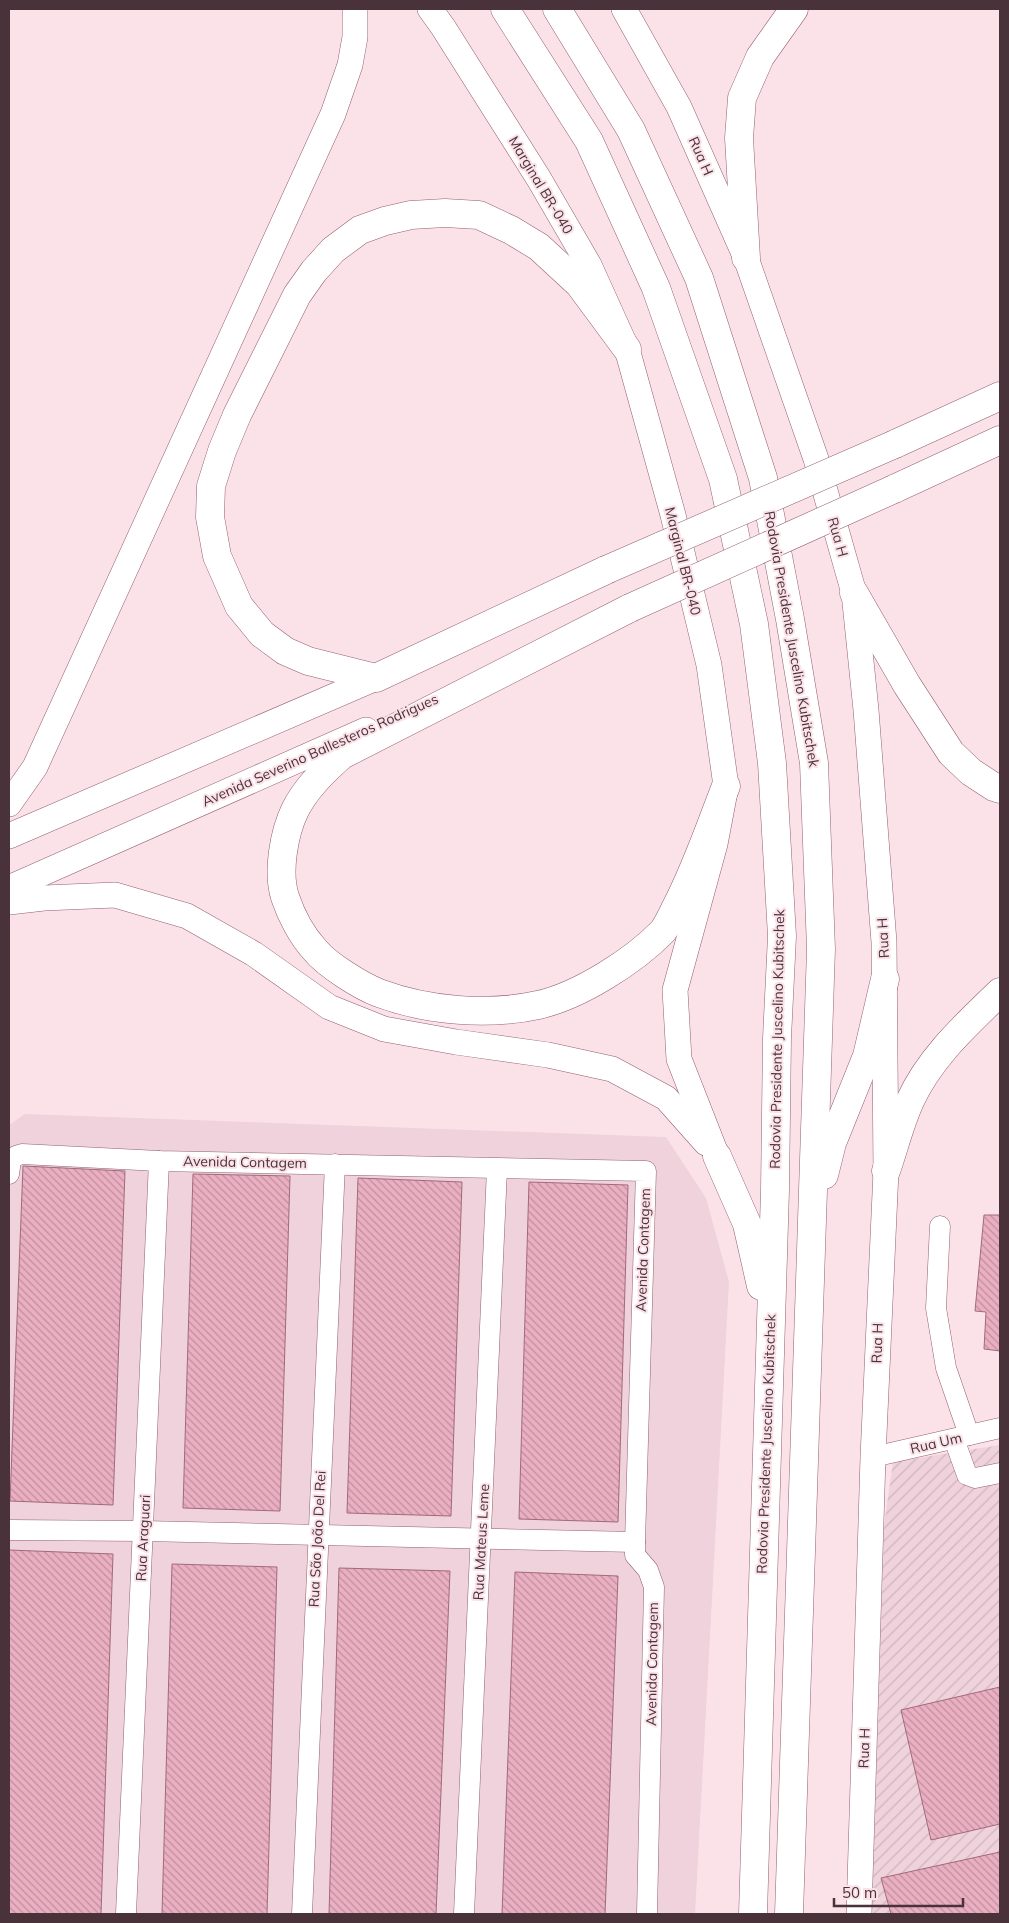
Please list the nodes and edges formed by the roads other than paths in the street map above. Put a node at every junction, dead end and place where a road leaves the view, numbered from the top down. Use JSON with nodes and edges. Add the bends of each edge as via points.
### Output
{"nodes":[{"id":1,"x":355,"y":9,"type":"edge"},
{"id":2,"x":430,"y":9,"type":"edge"},
{"id":3,"x":505,"y":9,"type":"edge"},
{"id":4,"x":557,"y":9,"type":"edge"},
{"id":5,"x":624,"y":9,"type":"edge"},
{"id":6,"x":794,"y":9,"type":"edge"},
{"id":7,"x":746,"y":258,"type":"junction"},
{"id":8,"x":627,"y":349,"type":"junction"},
{"id":9,"x":1000,"y":396,"type":"edge"},
{"id":10,"x":1000,"y":440,"type":"edge"},
{"id":11,"x":1000,"y":452,"type":"edge"},
{"id":12,"x":959,"y":459,"type":"junction"},
{"id":13,"x":854,"y":593,"type":"junction"},
{"id":14,"x":536,"y":655,"type":"junction"},
{"id":15,"x":376,"y":678,"type":"junction"},
{"id":16,"x":726,"y":786,"type":"junction"},
{"id":17,"x":1000,"y":788,"type":"edge"},
{"id":18,"x":9,"y":804,"type":"edge"},
{"id":19,"x":9,"y":836,"type":"edge"},
{"id":20,"x":9,"y":888,"type":"edge"},
{"id":21,"x":9,"y":902,"type":"edge"},
{"id":22,"x":885,"y":979,"type":"junction"},
{"id":23,"x":1000,"y":992,"type":"edge"},
{"id":24,"x":717,"y":1156,"type":"junction"},
{"id":25,"x":159,"y":1161,"type":"junction"},
{"id":26,"x":335,"y":1164,"type":"junction"},
{"id":27,"x":497,"y":1169,"type":"junction"},
{"id":28,"x":886,"y":1171,"type":"junction"},
{"id":29,"x":9,"y":1174,"type":"edge"},
{"id":30,"x":812,"y":1222,"type":"junction"},
{"id":31,"x":940,"y":1226,"type":"dead end"},
{"id":32,"x":770,"y":1324,"type":"junction"},
{"id":33,"x":1000,"y":1428,"type":"edge"},
{"id":34,"x":962,"y":1437,"type":"junction"},
{"id":35,"x":872,"y":1457,"type":"junction"},
{"id":36,"x":1000,"y":1473,"type":"edge"},
{"id":37,"x":9,"y":1530,"type":"edge"},
{"id":38,"x":143,"y":1531,"type":"junction"},
{"id":39,"x":317,"y":1535,"type":"junction"},
{"id":40,"x":482,"y":1539,"type":"junction"},
{"id":41,"x":634,"y":1542,"type":"junction"},
{"id":42,"x":126,"y":1914,"type":"edge"},
{"id":43,"x":302,"y":1914,"type":"edge"},
{"id":44,"x":464,"y":1914,"type":"edge"},
{"id":45,"x":648,"y":1914,"type":"edge"},
{"id":46,"x":754,"y":1914,"type":"edge"},
{"id":47,"x":789,"y":1914,"type":"edge"},
{"id":48,"x":859,"y":1914,"type":"edge"}],
"edges":[{"from":1,"to":18,"type":"main road","via":[[350,65],[333,114],[34,768]]},
{"from":2,"to":8,"type":"main road","name":"Marginal BR-040","via":[[539,179],[589,265]]},
{"from":3,"to":32,"type":"highway","name":"Rodovia Presidente Juscelino Kubitschek","via":[[589,141],[656,288],[723,479],[754,624],[772,763],[782,936]]},
{"from":4,"to":30,"type":"highway","name":"Rodovia Presidente Juscelino Kubitschek","via":[[631,130],[699,278],[764,478],[814,763],[821,949]]},
{"from":5,"to":7,"type":"main road","name":"Rua H","via":[[679,107]]},
{"from":6,"to":7,"type":"highway","via":[[760,57],[742,98],[739,138]]},
{"from":7,"to":13,"type":"main road","name":"Rua H","via":[[816,459]]},
{"from":8,"to":15,"type":"highway","via":[[579,284],[539,247],[479,216],[445,212],[385,221],[360,230],[333,250],[314,270],[297,295],[234,424],[211,486],[210,517],[217,556],[235,598],[262,634],[285,651],[308,661]]},
{"from":8,"to":16,"type":"main road","name":"Marginal BR-040","via":[[673,515],[706,655]]},
{"from":9,"to":15,"type":"highway","bridge":true,"via":[[606,570]]},
{"from":10,"to":12,"type":"highway"},
{"from":11,"to":12,"type":"highway"},
{"from":12,"to":14,"type":"highway","name":"Avenida Severino Ballesteros Rodrigues","bridge":true,"via":[[630,608]]},
{"from":13,"to":17,"type":"highway","via":[[907,685],[952,753],[970,772]]},
{"from":13,"to":22,"type":"main road","name":"Rua H","via":[[884,932]]},
{"from":14,"to":16,"type":"highway","via":[[342,755],[316,779],[295,810],[284,843],[282,870],[285,896],[298,926],[316,951],[346,975],[378,992],[416,1004],[496,1011],[540,1005],[585,987],[623,964],[664,930],[687,886]]},
{"from":14,"to":20,"type":"main road","name":"Avenida Severino Ballesteros Rodrigues"},
{"from":15,"to":19,"type":"main road"},
{"from":16,"to":24,"type":"main road","name":"Marginal BR-040","via":[[715,844],[675,990],[679,1059]]},
{"from":21,"to":24,"type":"main road","via":[[115,895],[187,916],[254,954],[329,1007],[384,1029],[548,1055],[612,1069],[666,1098]]},
{"from":22,"to":28,"type":"main road","name":"Rua H"},
{"from":22,"to":30,"type":"highway","via":[[867,1056],[832,1143]]},
{"from":23,"to":28,"type":"highway","via":[[932,1063],[910,1101]]},
{"from":24,"to":32,"type":"highway","via":[[747,1224]]},
{"from":25,"to":26,"type":"lane","name":"Avenida Contagem"},
{"from":25,"to":29,"type":"lane","name":"Avenida Contagem","via":[[22,1154],[11,1160]]},
{"from":25,"to":38,"type":"lane","name":"Rua Araguari"},
{"from":26,"to":27,"type":"lane","name":"Avenida Contagem"},
{"from":26,"to":39,"type":"lane","name":"Rua São João Del Rei"},
{"from":27,"to":40,"type":"lane","name":"Rua Mateus Leme"},
{"from":27,"to":41,"type":"lane","name":"Avenida Contagem","via":[[646,1171]]},
{"from":28,"to":35,"type":"main road","name":"Rua H"},
{"from":30,"to":47,"type":"highway","name":"Rodovia Presidente Juscelino Kubitschek"},
{"from":31,"to":34,"type":"lane","via":[[936,1308]]},
{"from":32,"to":46,"type":"highway","name":"Rodovia Presidente Juscelino Kubitschek"},
{"from":33,"to":34,"type":"lane","name":"Rua Um"},
{"from":34,"to":35,"type":"lane","name":"Rua Um"},
{"from":34,"to":36,"type":"lane","via":[[967,1475],[975,1478]]},
{"from":35,"to":48,"type":"main road","name":"Rua H"},
{"from":37,"to":38,"type":"lane"},
{"from":38,"to":39,"type":"lane"},
{"from":38,"to":42,"type":"lane","name":"Rua Araguari"},
{"from":39,"to":40,"type":"lane"},
{"from":39,"to":43,"type":"lane","name":"Rua São João Del Rei"},
{"from":40,"to":41,"type":"lane"},
{"from":40,"to":44,"type":"lane","name":"Rua Mateus Leme"},
{"from":41,"to":45,"type":"lane","name":"Avenida Contagem","via":[[635,1555],[648,1570],[654,1587]]}]}
